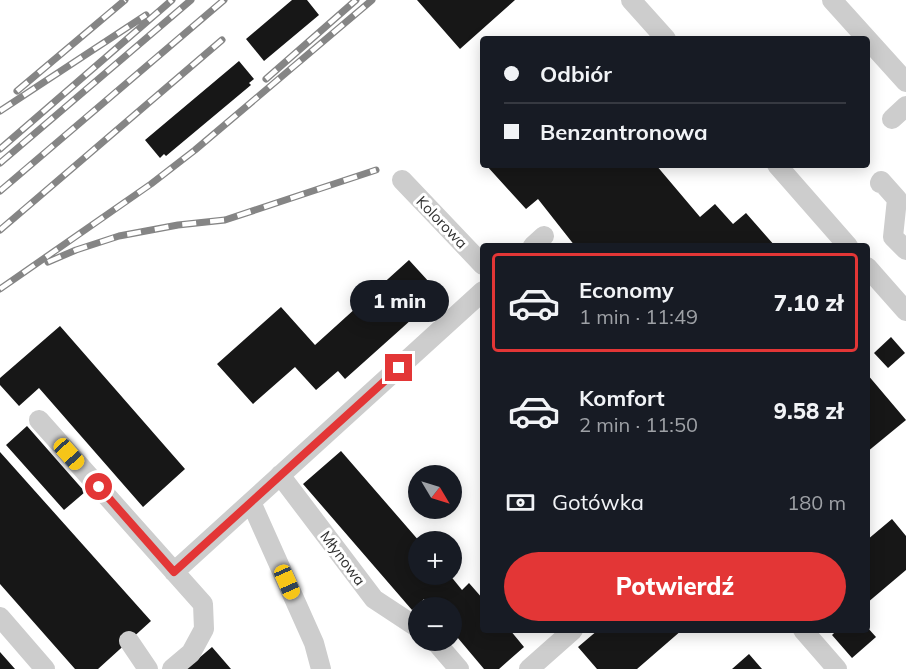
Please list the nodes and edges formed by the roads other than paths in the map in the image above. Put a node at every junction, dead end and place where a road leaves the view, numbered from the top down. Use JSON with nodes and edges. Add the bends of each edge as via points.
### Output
{"nodes":[{"id":1,"x":631,"y":0,"type":"edge"},
{"id":2,"x":832,"y":0,"type":"edge"},
{"id":3,"x":663,"y":36,"type":"edge"},
{"id":4,"x":864,"y":36,"type":"edge"},
{"id":5,"x":870,"y":42,"type":"edge"},
{"id":6,"x":906,"y":82,"type":"edge"},
{"id":7,"x":780,"y":168,"type":"edge"},
{"id":8,"x":402,"y":180,"type":"dead end"},
{"id":9,"x":879,"y":183,"type":"dead end"},
{"id":10,"x":846,"y":243,"type":"edge"},
{"id":11,"x":906,"y":250,"type":"edge"},
{"id":12,"x":480,"y":261,"type":"edge"},
{"id":13,"x":870,"y":270,"type":"edge"},
{"id":14,"x":480,"y":294,"type":"edge"},
{"id":15,"x":906,"y":311,"type":"edge"},
{"id":16,"x":39,"y":420,"type":"dead end"},
{"id":17,"x":280,"y":475,"type":"junction"},
{"id":18,"x":251,"y":502,"type":"junction"},
{"id":19,"x":174,"y":572,"type":"junction"},
{"id":20,"x":0,"y":617,"type":"edge"},
{"id":21,"x":408,"y":621,"type":"edge"},
{"id":22,"x":570,"y":633,"type":"edge"},
{"id":23,"x":806,"y":633,"type":"edge"},
{"id":24,"x":129,"y":641,"type":"dead end"},
{"id":25,"x":443,"y":651,"type":"edge"},
{"id":26,"x":45,"y":669,"type":"edge"},
{"id":27,"x":148,"y":669,"type":"edge"},
{"id":28,"x":172,"y":669,"type":"edge"},
{"id":29,"x":321,"y":669,"type":"edge"},
{"id":30,"x":459,"y":669,"type":"edge"},
{"id":31,"x":529,"y":669,"type":"edge"},
{"id":32,"x":837,"y":669,"type":"edge"}],
"edges":[{"from":1,"to":3,"type":"street"},
{"from":2,"to":4,"type":"street"},
{"from":5,"to":6,"type":"street"},
{"from":7,"to":10,"type":"street"},
{"from":8,"to":12,"type":"street","name":"Kolorowa"},
{"from":9,"to":11,"type":"street","via":[[897,199],[893,237]]},
{"from":13,"to":15,"type":"street"},
{"from":14,"to":17,"type":"street"},
{"from":16,"to":19,"type":"street"},
{"from":17,"to":18,"type":"street"},
{"from":17,"to":21,"type":"street","name":"Młynowa","via":[[374,599]]},
{"from":18,"to":19,"type":"street"},
{"from":18,"to":29,"type":"street","via":[[314,643]]},
{"from":19,"to":28,"type":"street","via":[[203,604],[204,629],[191,653]]},
{"from":20,"to":26,"type":"street"},
{"from":22,"to":31,"type":"street"},
{"from":23,"to":32,"type":"street"},
{"from":24,"to":27,"type":"street"},
{"from":25,"to":30,"type":"street"}]}
